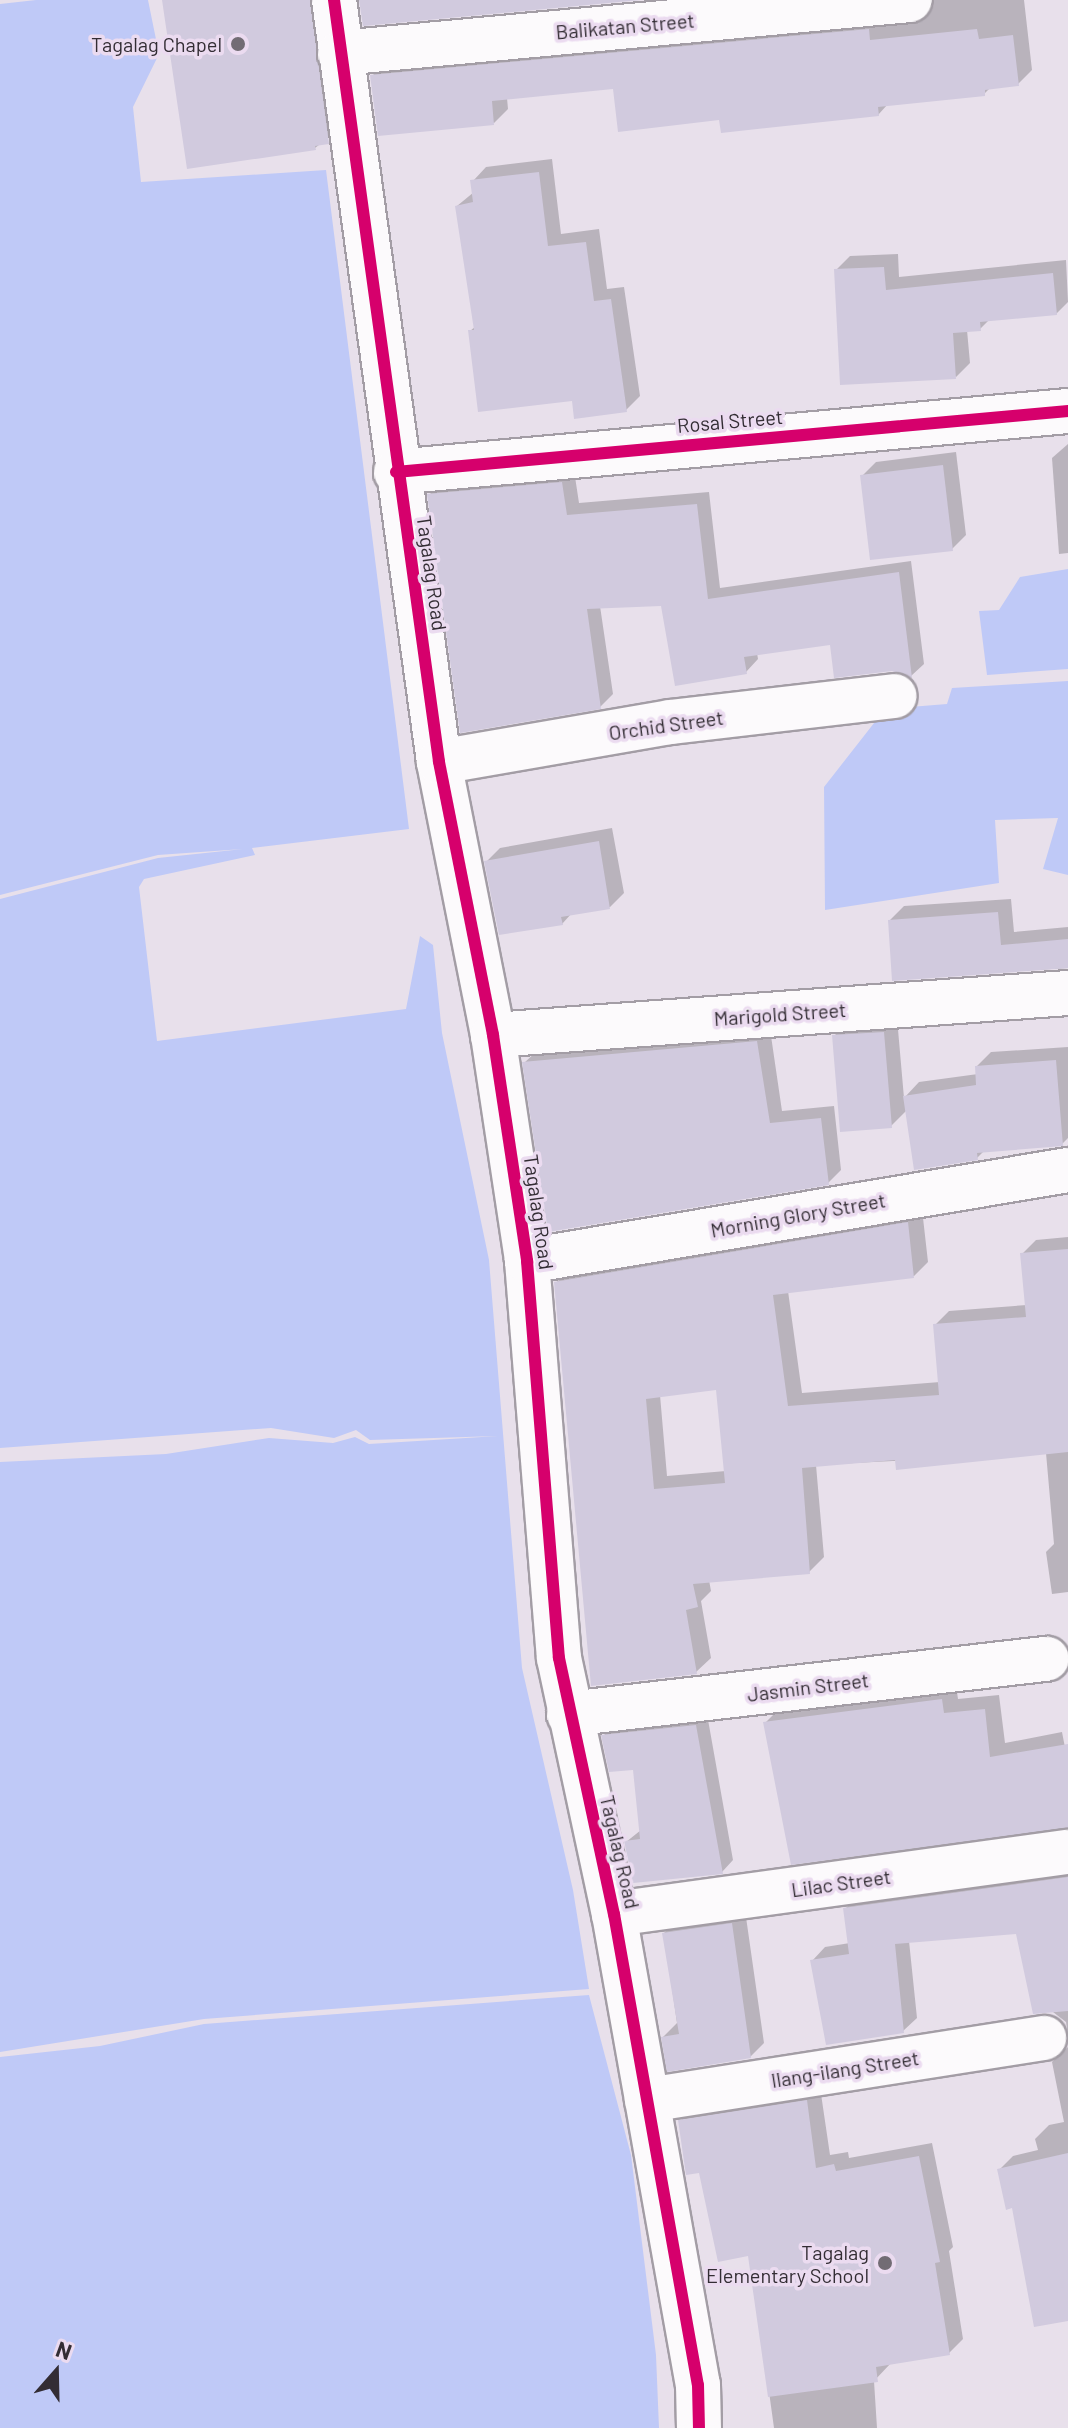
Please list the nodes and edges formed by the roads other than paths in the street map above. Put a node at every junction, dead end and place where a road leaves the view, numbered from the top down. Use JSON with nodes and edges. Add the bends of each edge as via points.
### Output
{"nodes":[{"id":1,"x":334,"y":0,"type":"edge"},
{"id":2,"x":910,"y":0,"type":"edge"},
{"id":3,"x":340,"y":53,"type":"junction"},
{"id":4,"x":1068,"y":411,"type":"edge"},
{"id":5,"x":396,"y":472,"type":"junction"},
{"id":6,"x":895,"y":696,"type":"dead end"},
{"id":7,"x":439,"y":762,"type":"junction"},
{"id":8,"x":1068,"y":993,"type":"edge"},
{"id":9,"x":493,"y":1035,"type":"junction"},
{"id":10,"x":1068,"y":1170,"type":"edge"},
{"id":11,"x":527,"y":1261,"type":"junction"},
{"id":12,"x":1047,"y":1659,"type":"dead end"},
{"id":13,"x":569,"y":1714,"type":"junction"},
{"id":14,"x":1068,"y":1852,"type":"edge"},
{"id":15,"x":614,"y":1914,"type":"junction"},
{"id":16,"x":1044,"y":2038,"type":"dead end"},
{"id":17,"x":647,"y":2100,"type":"junction"},
{"id":18,"x":699,"y":2428,"type":"edge"}],
"edges":[{"from":1,"to":3,"type":"street","name":"Tagalag Road"},
{"from":2,"to":3,"type":"street","name":"Balikatan Street"},
{"from":3,"to":5,"type":"street","name":"Tagalag Road"},
{"from":4,"to":5,"type":"street","name":"Rosal Street"},
{"from":5,"to":7,"type":"street","name":"Tagalag Road"},
{"from":6,"to":7,"type":"street","name":"Orchid Street","via":[[670,722]]},
{"from":7,"to":9,"type":"street","name":"Tagalag Road"},
{"from":8,"to":9,"type":"street","name":"Marigold Street"},
{"from":9,"to":11,"type":"street","name":"Tagalag Road"},
{"from":10,"to":11,"type":"street","name":"Morning Glory Street"},
{"from":11,"to":13,"type":"street","name":"Tagalag Road","via":[[556,1627]]},
{"from":12,"to":13,"type":"street","name":"Jasmin Street"},
{"from":13,"to":15,"type":"street","name":"Tagalag Road"},
{"from":14,"to":15,"type":"street","name":"Lilac Street"},
{"from":15,"to":17,"type":"street","name":"Tagalag Road"},
{"from":16,"to":17,"type":"street","name":"Ilang-ilang Street"},
{"from":17,"to":18,"type":"street","name":"Tagalag Road","via":[[698,2385]]}]}
